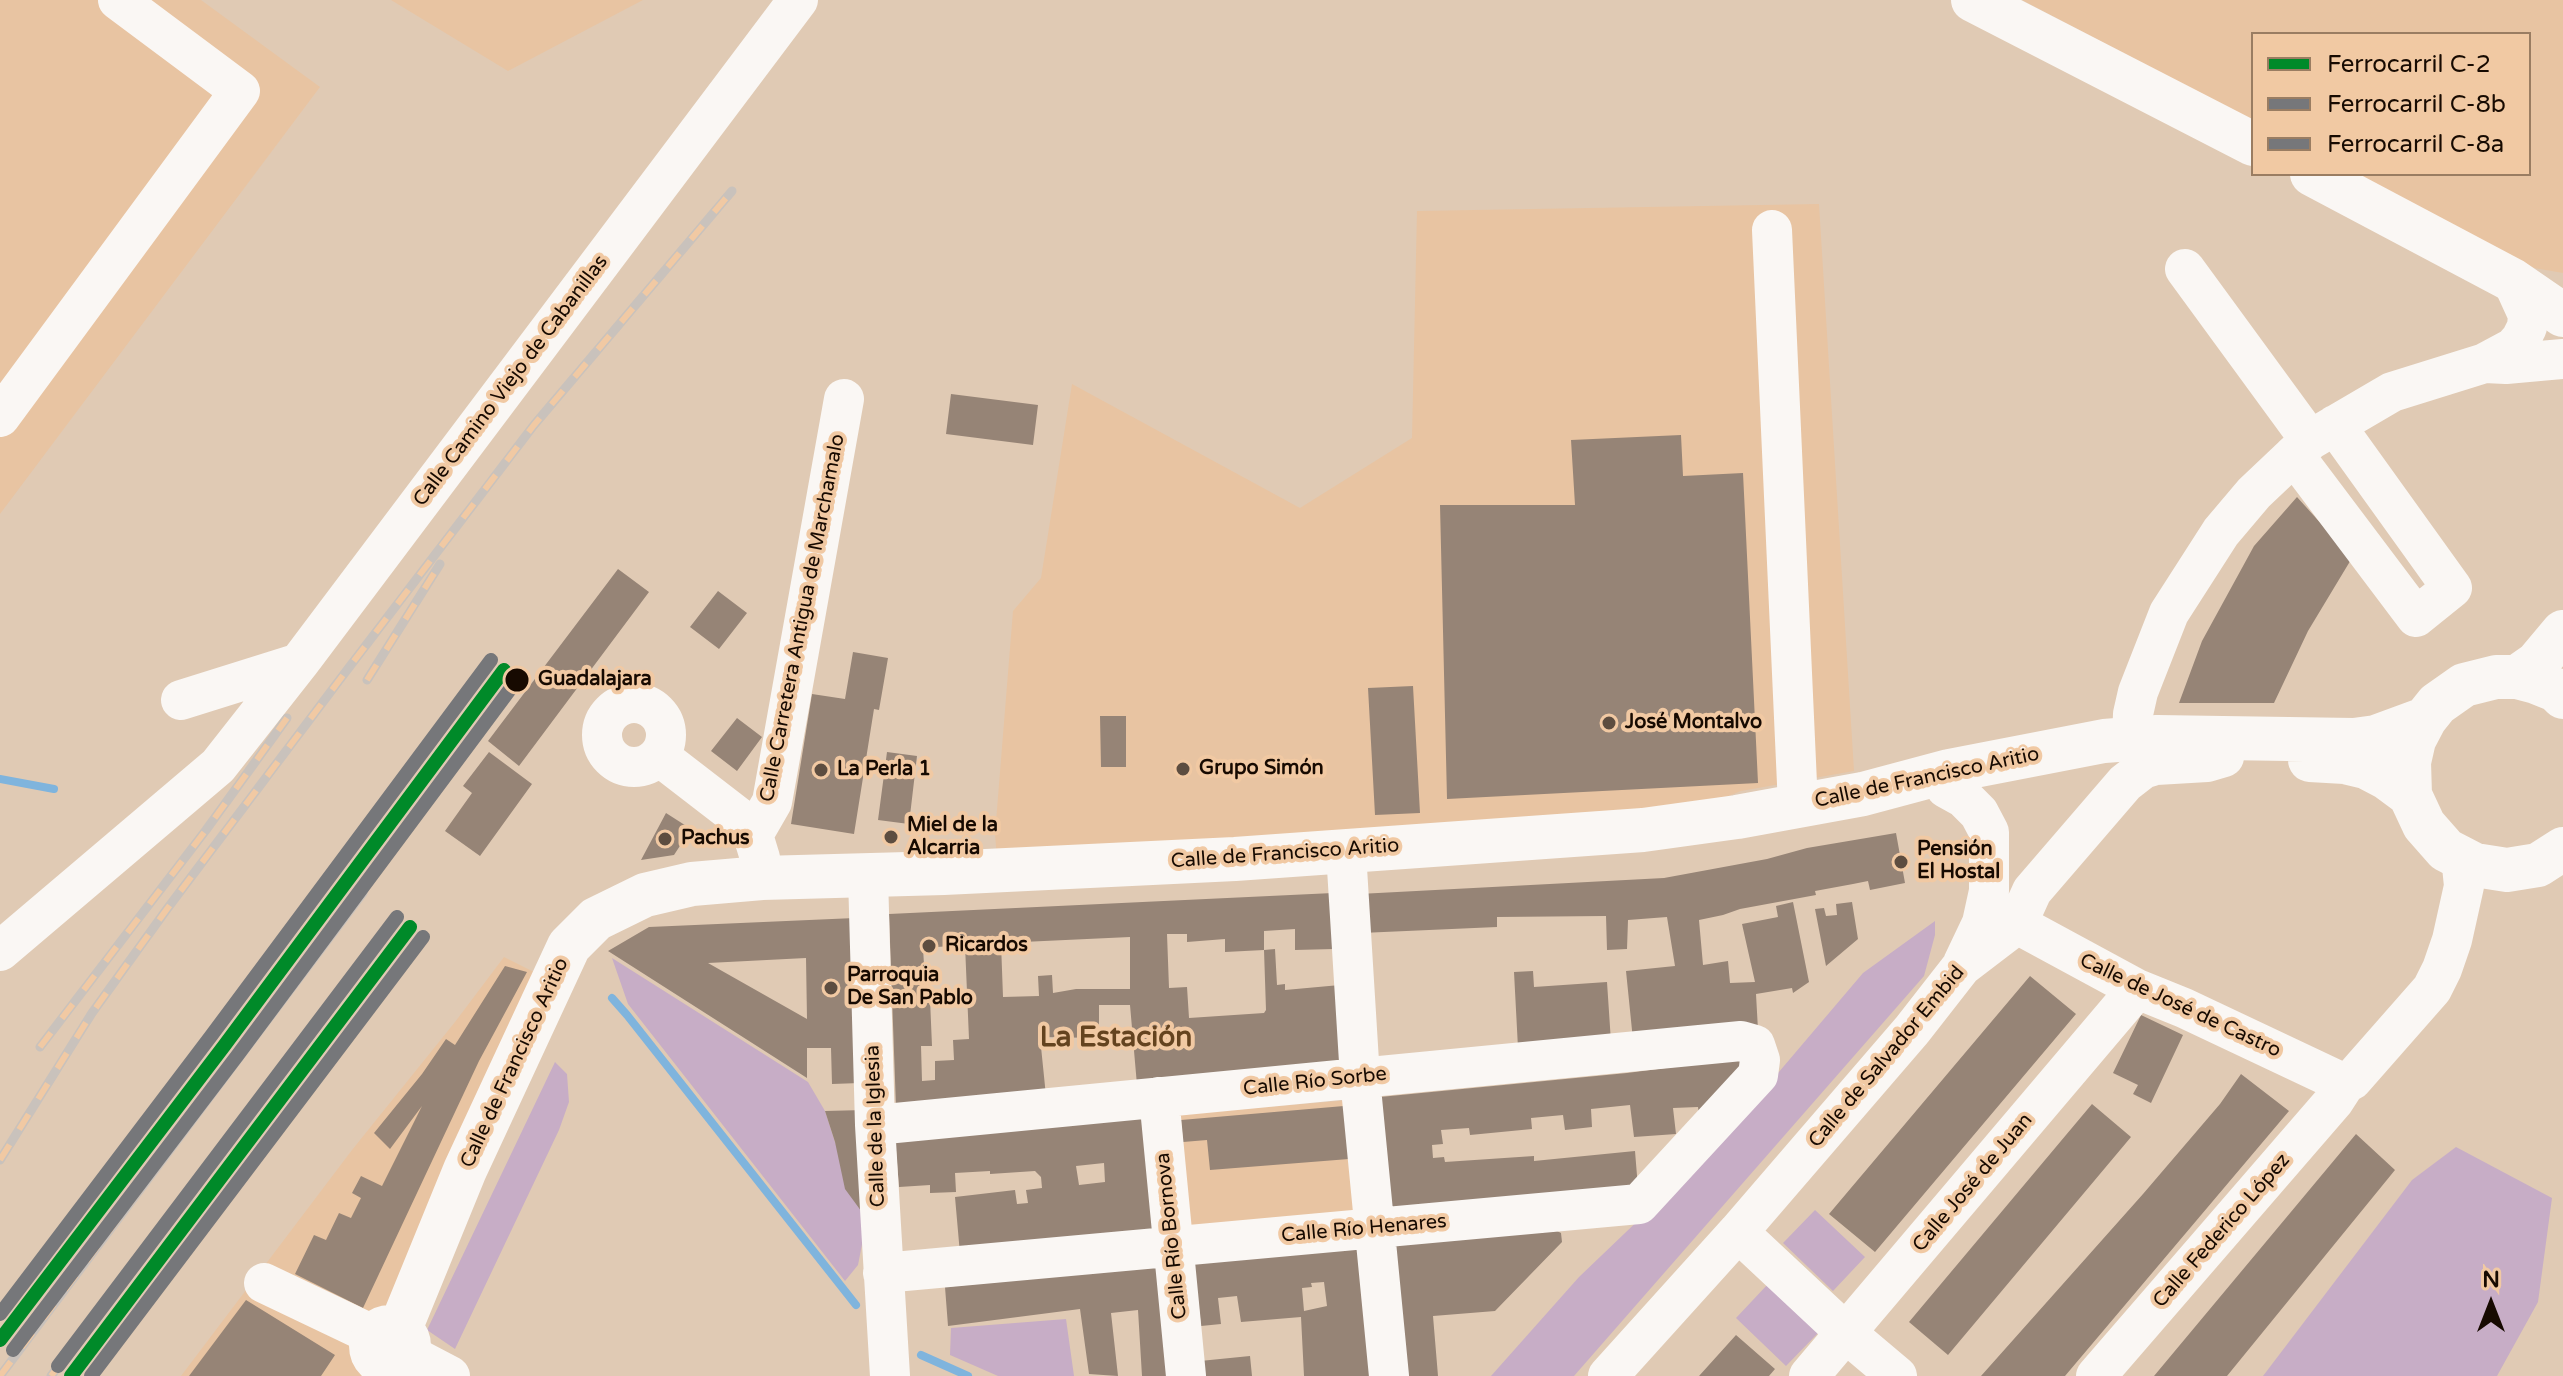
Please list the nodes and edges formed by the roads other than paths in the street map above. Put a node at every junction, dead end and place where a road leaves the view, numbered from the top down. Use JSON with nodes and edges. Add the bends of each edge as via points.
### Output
{"nodes":[{"id":1,"x":118,"y":0,"type":"edge"},
{"id":2,"x":798,"y":0,"type":"edge"},
{"id":3,"x":1973,"y":0,"type":"edge"},
{"id":4,"x":2251,"y":143,"type":"edge"},
{"id":5,"x":2316,"y":176,"type":"edge"},
{"id":6,"x":1772,"y":230,"type":"dead end"},
{"id":7,"x":2185,"y":269,"type":"dead end"},
{"id":8,"x":2512,"y":280,"type":"junction"},
{"id":9,"x":2563,"y":288,"type":"edge"},
{"id":10,"x":2563,"y":315,"type":"edge"},
{"id":11,"x":2563,"y":359,"type":"edge"},
{"id":12,"x":2485,"y":363,"type":"junction"},
{"id":13,"x":844,"y":399,"type":"dead end"},
{"id":14,"x":0,"y":417,"type":"edge"},
{"id":15,"x":2313,"y":440,"type":"junction"},
{"id":16,"x":2563,"y":632,"type":"edge"},
{"id":17,"x":299,"y":663,"type":"junction"},
{"id":18,"x":2517,"y":677,"type":"junction"},
{"id":19,"x":2563,"y":697,"type":"edge"},
{"id":20,"x":181,"y":700,"type":"dead end"},
{"id":21,"x":2425,"y":719,"type":"junction"},
{"id":22,"x":2132,"y":738,"type":"junction"},
{"id":23,"x":659,"y":756,"type":"dead end"},
{"id":24,"x":2224,"y":757,"type":"junction"},
{"id":25,"x":1946,"y":788,"type":"junction"},
{"id":26,"x":1863,"y":794,"type":"junction"},
{"id":27,"x":2410,"y":795,"type":"junction"},
{"id":28,"x":1798,"y":806,"type":"junction"},
{"id":29,"x":753,"y":835,"type":"junction"},
{"id":30,"x":1346,"y":852,"type":"junction"},
{"id":31,"x":2457,"y":856,"type":"junction"},
{"id":32,"x":2559,"y":857,"type":"edge"},
{"id":33,"x":868,"y":876,"type":"junction"},
{"id":34,"x":762,"y":878,"type":"junction"},
{"id":35,"x":2017,"y":924,"type":"junction"},
{"id":36,"x":0,"y":951,"type":"edge"},
{"id":37,"x":1962,"y":966,"type":"junction"},
{"id":38,"x":2137,"y":989,"type":"junction"},
{"id":39,"x":1755,"y":1045,"type":"joint"},
{"id":40,"x":1360,"y":1078,"type":"junction"},
{"id":41,"x":2345,"y":1084,"type":"junction"},
{"id":42,"x":1159,"y":1097,"type":"junction"},
{"id":43,"x":875,"y":1125,"type":"junction"},
{"id":44,"x":1375,"y":1228,"type":"junction"},
{"id":45,"x":1738,"y":1232,"type":"junction"},
{"id":46,"x":1173,"y":1247,"type":"junction"},
{"id":47,"x":883,"y":1273,"type":"junction"},
{"id":48,"x":264,"y":1283,"type":"dead end"},
{"id":49,"x":1846,"y":1333,"type":"junction"},
{"id":50,"x":386,"y":1351,"type":"edge"},
{"id":51,"x":450,"y":1376,"type":"edge"},
{"id":52,"x":890,"y":1376,"type":"edge"},
{"id":53,"x":1186,"y":1376,"type":"edge"},
{"id":54,"x":1389,"y":1376,"type":"edge"},
{"id":55,"x":1608,"y":1376,"type":"edge"},
{"id":56,"x":1809,"y":1376,"type":"edge"},
{"id":57,"x":1897,"y":1376,"type":"edge"},
{"id":58,"x":2096,"y":1376,"type":"edge"}],
"edges":[{"from":1,"to":14,"type":"street","via":[[240,91]]},
{"from":2,"to":17,"type":"street","name":"Calle Camino Viejo de Cabanillas"},
{"from":3,"to":4,"type":"main road"},
{"from":5,"to":8,"type":"main road"},
{"from":6,"to":28,"type":"street"},
{"from":7,"to":15,"type":"street"},
{"from":8,"to":9,"type":"main road"},
{"from":8,"to":10,"type":"main road"},
{"from":8,"to":12,"type":"street","via":[[2528,315],[2527,327],[2513,348]]},
{"from":11,"to":12,"type":"street"},
{"from":12,"to":15,"type":"street","via":[[2392,392]]},
{"from":13,"to":29,"type":"street","name":"Calle Carretera Antigua de Marchamalo","via":[[772,802]]},
{"from":15,"to":22,"type":"street","via":[[2254,493],[2221,532],[2169,613],[2138,692]]},
{"from":16,"to":18,"type":"main road"},
{"from":17,"to":20,"type":"street"},
{"from":17,"to":36,"type":"street","name":"Calle Camino Viejo de Cabanillas","via":[[218,766]]},
{"from":18,"to":19,"type":"main road"},
{"from":18,"to":21,"type":"main road","via":[[2464,685]]},
{"from":21,"to":22,"type":"main road","name":"Calle de Francisco Aritio","via":[[2354,740]]},
{"from":21,"to":27,"type":"main road","via":[[2409,762]]},
{"from":22,"to":26,"type":"main road","name":"Calle de Francisco Aritio","via":[[1949,771]]},
{"from":23,"to":29,"type":"street","via":[[742,820]]},
{"from":24,"to":25,"type":"main road","via":[[2130,756]]},
{"from":24,"to":27,"type":"main road","via":[[2345,762],[2366,767]]},
{"from":24,"to":35,"type":"street","name":"Calle de Salvador Embid","via":[[2156,765],[2137,773],[2032,891]]},
{"from":25,"to":26,"type":"main road"},
{"from":25,"to":37,"type":"street","via":[[1979,813],[1989,832],[1989,891],[1982,923]]},
{"from":26,"to":28,"type":"main road","name":"Calle de Francisco Aritio"},
{"from":27,"to":31,"type":"main road","via":[[2424,825]]},
{"from":28,"to":30,"type":"main road","name":"Calle de Francisco Aritio","via":[[1643,830]]},
{"from":29,"to":34,"type":"street"},
{"from":30,"to":33,"type":"main road","name":"Calle de Francisco Aritio"},
{"from":30,"to":40,"type":"street"},
{"from":31,"to":32,"type":"main road","via":[[2507,870]]},
{"from":31,"to":41,"type":"street","name":"Calle Federico López","via":[[2464,886],[2442,969],[2432,989]]},
{"from":33,"to":34,"type":"main road","name":"Calle de Francisco Aritio"},
{"from":33,"to":43,"type":"street","name":"Calle de la Iglesia"},
{"from":34,"to":50,"type":"main road","name":"Calle de Francisco Aritio","via":[[692,884],[645,895],[596,919],[569,946]]},
{"from":35,"to":37,"type":"street","name":"Calle de Salvador Embid"},
{"from":35,"to":38,"type":"street","name":"Calle de José de Castro"},
{"from":37,"to":45,"type":"street","name":"Calle de Salvador Embid"},
{"from":38,"to":41,"type":"street","name":"Calle de José de Castro"},
{"from":38,"to":49,"type":"street","name":"Calle José de Juan"},
{"from":39,"to":40,"type":"street","name":"Calle Río Sorbe","via":[[1741,1041]]},
{"from":39,"to":44,"type":"street","name":"Calle Río Henares","via":[[1758,1075],[1639,1204]]},
{"from":40,"to":42,"type":"street","name":"Calle Río Sorbe"},
{"from":40,"to":44,"type":"street"},
{"from":41,"to":58,"type":"street","name":"Calle Federico López"},
{"from":42,"to":43,"type":"street","name":"Calle Río Sorbe"},
{"from":42,"to":46,"type":"street","name":"Calle Río Bornova"},
{"from":43,"to":47,"type":"street","name":"Calle de la Iglesia"},
{"from":44,"to":46,"type":"street","name":"Calle Río Henares"},
{"from":44,"to":54,"type":"street"},
{"from":45,"to":49,"type":"street"},
{"from":45,"to":55,"type":"street","name":"Calle de Salvador Embid"},
{"from":46,"to":47,"type":"street","name":"Calle Río Henares"},
{"from":46,"to":53,"type":"street","name":"Calle Río Bornova"},
{"from":47,"to":52,"type":"street","name":"Calle de la Iglesia"},
{"from":48,"to":50,"type":"street"},
{"from":49,"to":56,"type":"street","name":"Calle José de Juan"},
{"from":49,"to":57,"type":"street"},
{"from":50,"to":51,"type":"street"}]}
